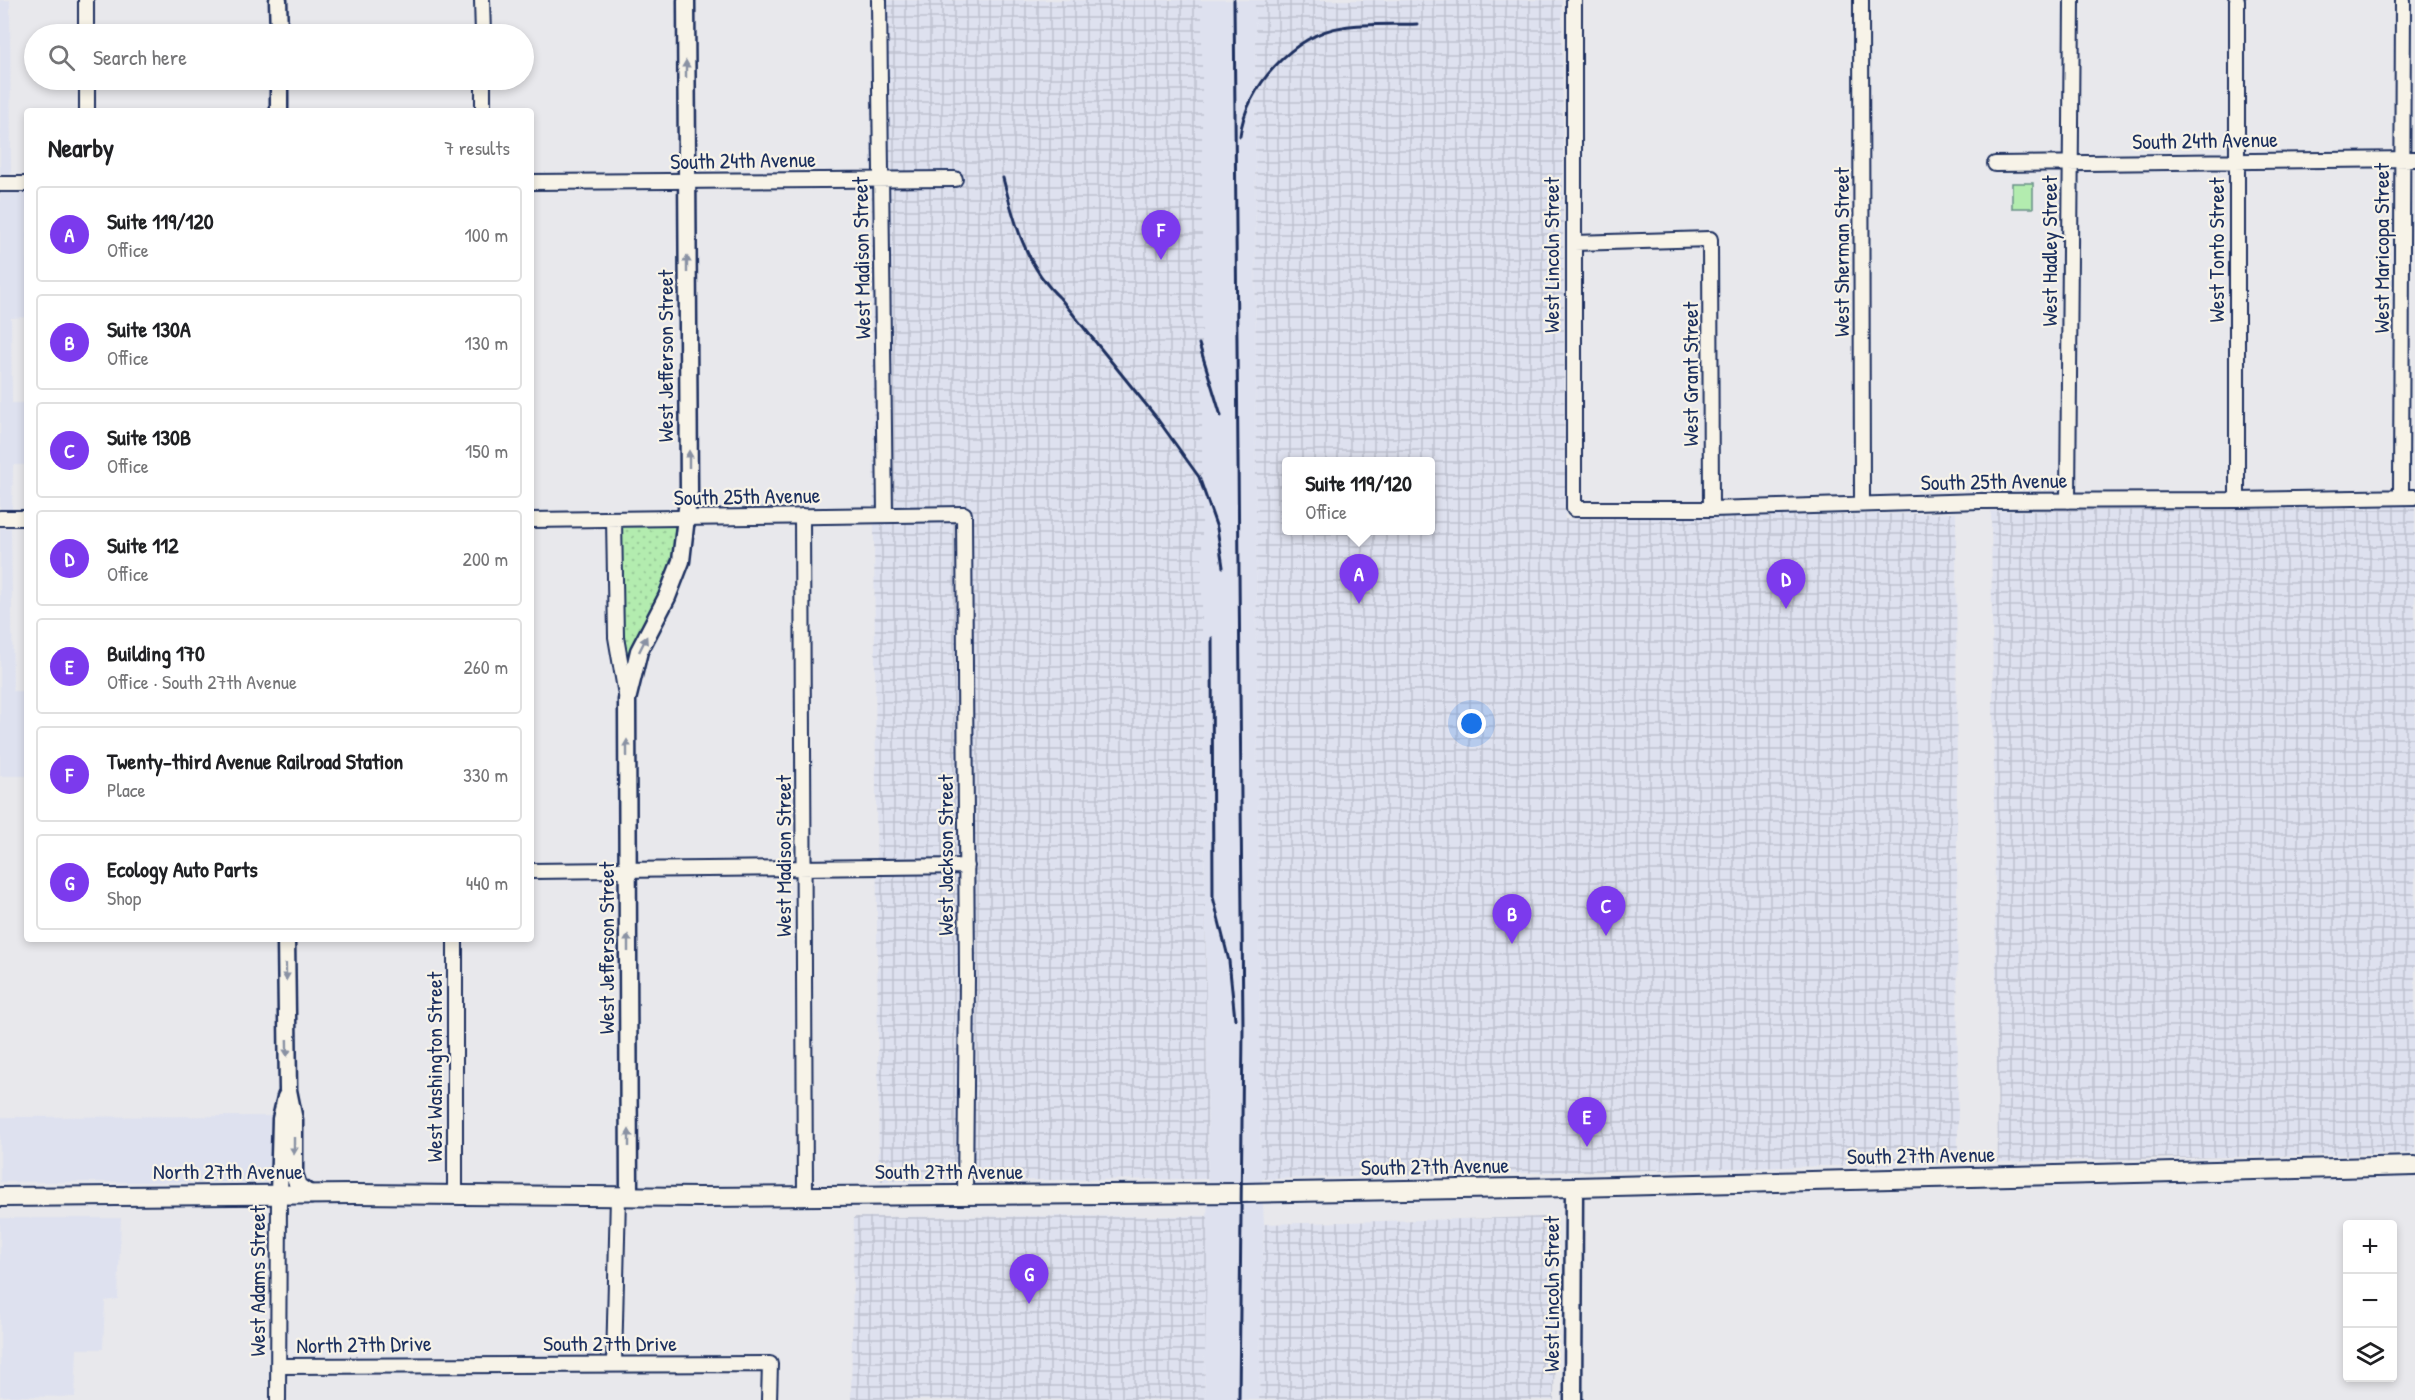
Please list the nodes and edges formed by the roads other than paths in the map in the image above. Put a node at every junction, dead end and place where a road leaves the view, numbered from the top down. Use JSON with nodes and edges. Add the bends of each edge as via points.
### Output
{"nodes":[{"id":1,"x":86,"y":0,"type":"edge"},
{"id":2,"x":279,"y":0,"type":"edge"},
{"id":3,"x":482,"y":0,"type":"edge"},
{"id":4,"x":686,"y":0,"type":"edge"},
{"id":5,"x":879,"y":0,"type":"edge"},
{"id":6,"x":1574,"y":0,"type":"edge"},
{"id":7,"x":1861,"y":0,"type":"edge"},
{"id":8,"x":2072,"y":0,"type":"edge"},
{"id":9,"x":2237,"y":0,"type":"edge"},
{"id":10,"x":2403,"y":0,"type":"edge"},
{"id":11,"x":86,"y":24,"type":"edge"},
{"id":12,"x":279,"y":24,"type":"edge"},
{"id":13,"x":483,"y":24,"type":"edge"},
{"id":14,"x":87,"y":90,"type":"edge"},
{"id":15,"x":279,"y":90,"type":"edge"},
{"id":16,"x":483,"y":90,"type":"edge"},
{"id":17,"x":87,"y":108,"type":"edge"},
{"id":18,"x":279,"y":108,"type":"edge"},
{"id":19,"x":483,"y":108,"type":"edge"},
{"id":20,"x":2409,"y":159,"type":"edge"},
{"id":21,"x":2070,"y":162,"type":"junction"},
{"id":22,"x":2237,"y":162,"type":"junction"},
{"id":23,"x":1995,"y":164,"type":"dead end"},
{"id":24,"x":955,"y":179,"type":"dead end"},
{"id":25,"x":882,"y":180,"type":"junction"},
{"id":26,"x":534,"y":182,"type":"edge"},
{"id":27,"x":687,"y":182,"type":"junction"},
{"id":28,"x":0,"y":184,"type":"edge"},
{"id":29,"x":24,"y":184,"type":"edge"},
{"id":30,"x":1574,"y":243,"type":"junction"},
{"id":31,"x":2408,"y":497,"type":"edge"},
{"id":32,"x":2236,"y":500,"type":"junction"},
{"id":33,"x":2068,"y":501,"type":"junction"},
{"id":34,"x":1862,"y":504,"type":"junction"},
{"id":35,"x":1574,"y":509,"type":"joint"},
{"id":36,"x":1711,"y":509,"type":"junction"},
{"id":37,"x":964,"y":514,"type":"joint"},
{"id":38,"x":885,"y":515,"type":"junction"},
{"id":39,"x":802,"y":516,"type":"junction"},
{"id":40,"x":0,"y":518,"type":"edge"},
{"id":41,"x":24,"y":518,"type":"edge"},
{"id":42,"x":687,"y":518,"type":"junction"},
{"id":43,"x":614,"y":519,"type":"junction"},
{"id":44,"x":534,"y":520,"type":"edge"},
{"id":45,"x":627,"y":700,"type":"junction"},
{"id":46,"x":967,"y":866,"type":"junction"},
{"id":47,"x":804,"y":868,"type":"junction"},
{"id":48,"x":628,"y":870,"type":"junction"},
{"id":49,"x":534,"y":871,"type":"edge"},
{"id":50,"x":286,"y":942,"type":"edge"},
{"id":51,"x":455,"y":942,"type":"edge"},
{"id":52,"x":288,"y":1090,"type":"junction"},
{"id":53,"x":2415,"y":1167,"type":"edge"},
{"id":54,"x":1574,"y":1187,"type":"junction"},
{"id":55,"x":311,"y":1194,"type":"junction"},
{"id":56,"x":279,"y":1195,"type":"junction"},
{"id":57,"x":455,"y":1195,"type":"junction"},
{"id":58,"x":965,"y":1195,"type":"junction"},
{"id":59,"x":623,"y":1196,"type":"junction"},
{"id":60,"x":805,"y":1196,"type":"junction"},
{"id":61,"x":0,"y":1197,"type":"edge"},
{"id":62,"x":449,"y":1364,"type":"joint"},
{"id":63,"x":614,"y":1364,"type":"junction"},
{"id":64,"x":279,"y":1366,"type":"junction"},
{"id":65,"x":278,"y":1400,"type":"edge"},
{"id":66,"x":769,"y":1400,"type":"edge"},
{"id":67,"x":1573,"y":1400,"type":"edge"}],
"edges":[{"from":1,"to":11,"type":"street"},
{"from":2,"to":12,"type":"street"},
{"from":3,"to":13,"type":"street"},
{"from":27,"to":4,"type":"street","name":"West Jefferson Street","one_way":true},
{"from":5,"to":25,"type":"street","name":"West Madison Street"},
{"from":6,"to":30,"type":"street","name":"West Lincoln Street"},
{"from":7,"to":34,"type":"street","name":"West Sherman Street"},
{"from":8,"to":21,"type":"street","name":"West Hadley Street"},
{"from":9,"to":22,"type":"street","name":"West Tonto Street"},
{"from":10,"to":20,"type":"street","name":"West Maricopa Street"},
{"from":14,"to":17,"type":"street"},
{"from":15,"to":18,"type":"street"},
{"from":16,"to":19,"type":"street"},
{"from":20,"to":22,"type":"street","name":"South 24th Avenue"},
{"from":20,"to":31,"type":"street","name":"West Maricopa Street"},
{"from":21,"to":22,"type":"street","name":"South 24th Avenue"},
{"from":21,"to":23,"type":"street","name":"South 24th Avenue"},
{"from":21,"to":33,"type":"street","name":"West Hadley Street"},
{"from":22,"to":32,"type":"street","name":"West Tonto Street"},
{"from":24,"to":25,"type":"street","name":"South 24th Avenue"},
{"from":25,"to":27,"type":"street","name":"South 24th Avenue"},
{"from":25,"to":38,"type":"street","name":"West Madison Street"},
{"from":26,"to":27,"type":"street","name":"South 24th Avenue"},
{"from":42,"to":27,"type":"street","name":"West Jefferson Street","one_way":true},
{"from":28,"to":29,"type":"street"},
{"from":30,"to":35,"type":"street","name":"West Lincoln Street"},
{"from":30,"to":36,"type":"street","name":"West Grant Street","via":[[1710,239]]},
{"from":31,"to":32,"type":"street","name":"South 25th Avenue"},
{"from":32,"to":33,"type":"street","name":"South 25th Avenue"},
{"from":33,"to":34,"type":"street","name":"South 25th Avenue"},
{"from":34,"to":36,"type":"street","name":"South 25th Avenue"},
{"from":35,"to":36,"type":"street","name":"South 25th Avenue"},
{"from":37,"to":38,"type":"street","name":"South 25th Avenue"},
{"from":37,"to":46,"type":"street","name":"West Jackson Street"},
{"from":38,"to":39,"type":"street","name":"South 25th Avenue"},
{"from":39,"to":42,"type":"street","name":"South 25th Avenue"},
{"from":39,"to":47,"type":"street","name":"West Madison Street"},
{"from":40,"to":41,"type":"street"},
{"from":42,"to":43,"type":"street","name":"South 25th Avenue"},
{"from":45,"to":42,"type":"street","name":"West Jefferson Street","one_way":true,"via":[[639,651],[681,561]]},
{"from":43,"to":44,"type":"street","name":"South 25th Avenue"},
{"from":43,"to":45,"type":"street","name":"West Jefferson Street","via":[[617,645]]},
{"from":48,"to":45,"type":"street","name":"West Jefferson Street","one_way":true},
{"from":46,"to":47,"type":"street"},
{"from":46,"to":58,"type":"street","name":"West Jackson Street"},
{"from":47,"to":48,"type":"street"},
{"from":47,"to":60,"type":"street","name":"West Madison Street"},
{"from":48,"to":49,"type":"street"},
{"from":59,"to":48,"type":"street","name":"West Jefferson Street","one_way":true},
{"from":50,"to":52,"type":"street","name":"West Adams Street","one_way":true},
{"from":51,"to":57,"type":"street","name":"West Washington Street"},
{"from":52,"to":55,"type":"street","name":"West Adams Street","one_way":true,"via":[[294,1120],[295,1181]]},
{"from":52,"to":56,"type":"street","name":"West Adams Street","via":[[281,1119]]},
{"from":53,"to":54,"type":"main road","name":"South 27th Avenue"},
{"from":54,"to":58,"type":"main road","name":"South 27th Avenue"},
{"from":54,"to":67,"type":"street","name":"West Lincoln Street"},
{"from":55,"to":56,"type":"main road","name":"North 27th Avenue"},
{"from":55,"to":57,"type":"main road","name":"North 27th Avenue"},
{"from":56,"to":61,"type":"main road","name":"North 27th Avenue"},
{"from":56,"to":64,"type":"street","name":"West Adams Street"},
{"from":57,"to":59,"type":"main road","name":"South 27th Avenue"},
{"from":58,"to":60,"type":"main road","name":"South 27th Avenue"},
{"from":59,"to":60,"type":"main road","name":"South 27th Avenue"},
{"from":59,"to":63,"type":"street","name":"West Jefferson Street"},
{"from":62,"to":63,"type":"street","name":"South 27th Drive"},
{"from":62,"to":64,"type":"street","name":"North 27th Drive"},
{"from":63,"to":66,"type":"street","name":"South 27th Drive","via":[[770,1364]]},
{"from":64,"to":65,"type":"street","name":"West Adams Street"}]}
